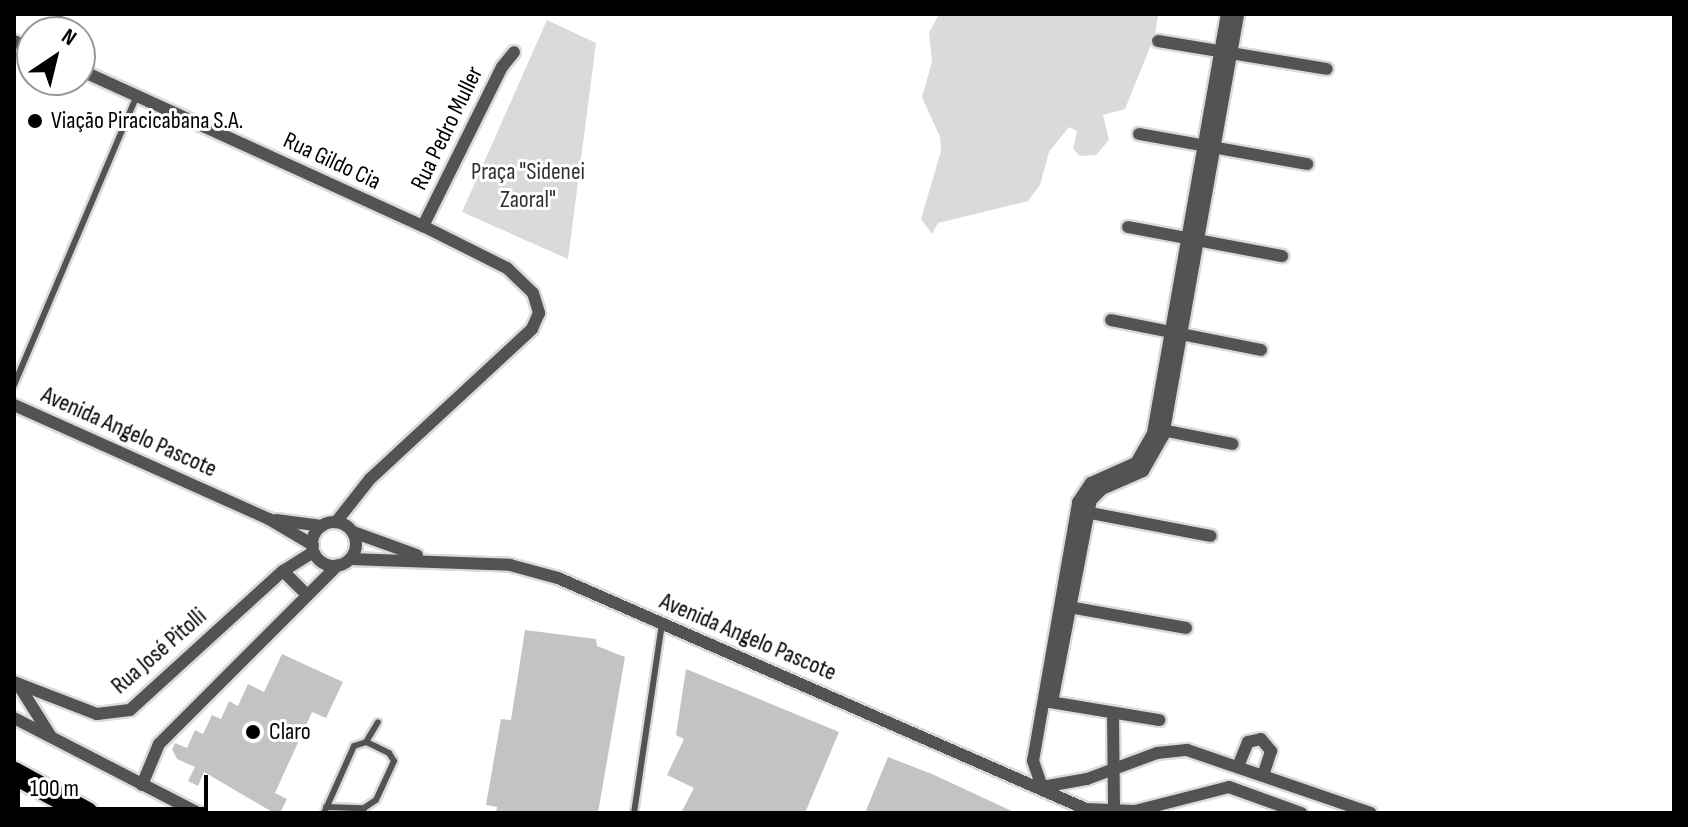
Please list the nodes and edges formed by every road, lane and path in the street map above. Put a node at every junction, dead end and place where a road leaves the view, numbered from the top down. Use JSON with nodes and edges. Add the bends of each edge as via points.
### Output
{"nodes":[{"id":1,"x":1227,"y":14,"type":"edge"},
{"id":2,"x":1238,"y":14,"type":"edge"},
{"id":3,"x":1158,"y":41,"type":"dead end"},
{"id":4,"x":514,"y":52,"type":"dead end"},
{"id":5,"x":1226,"y":52,"type":"junction"},
{"id":6,"x":1327,"y":69,"type":"dead end"},
{"id":7,"x":96,"y":77,"type":"edge"},
{"id":8,"x":137,"y":95,"type":"junction"},
{"id":9,"x":1139,"y":134,"type":"dead end"},
{"id":10,"x":1209,"y":147,"type":"junction"},
{"id":11,"x":1307,"y":164,"type":"dead end"},
{"id":12,"x":423,"y":226,"type":"junction"},
{"id":13,"x":1128,"y":227,"type":"dead end"},
{"id":14,"x":1193,"y":239,"type":"junction"},
{"id":15,"x":1282,"y":256,"type":"dead end"},
{"id":16,"x":1111,"y":320,"type":"dead end"},
{"id":17,"x":1176,"y":333,"type":"junction"},
{"id":18,"x":1261,"y":350,"type":"dead end"},
{"id":19,"x":14,"y":385,"type":"edge"},
{"id":20,"x":14,"y":405,"type":"edge"},
{"id":21,"x":1159,"y":429,"type":"junction"},
{"id":22,"x":1233,"y":444,"type":"dead end"},
{"id":23,"x":1082,"y":512,"type":"junction"},
{"id":24,"x":269,"y":519,"type":"junction"},
{"id":25,"x":336,"y":522,"type":"junction"},
{"id":26,"x":322,"y":526,"type":"junction"},
{"id":27,"x":353,"y":532,"type":"junction"},
{"id":28,"x":1211,"y":536,"type":"dead end"},
{"id":29,"x":313,"y":549,"type":"junction"},
{"id":30,"x":428,"y":559,"type":"junction"},
{"id":31,"x":344,"y":562,"type":"junction"},
{"id":32,"x":283,"y":571,"type":"junction"},
{"id":33,"x":306,"y":594,"type":"junction"},
{"id":34,"x":1064,"y":606,"type":"junction"},
{"id":35,"x":662,"y":624,"type":"junction"},
{"id":36,"x":1186,"y":628,"type":"dead end"},
{"id":37,"x":16,"y":683,"type":"edge"},
{"id":38,"x":1046,"y":701,"type":"junction"},
{"id":39,"x":1113,"y":713,"type":"junction"},
{"id":40,"x":14,"y":718,"type":"edge"},
{"id":41,"x":1159,"y":720,"type":"dead end"},
{"id":42,"x":378,"y":722,"type":"dead end"},
{"id":43,"x":50,"y":735,"type":"junction"},
{"id":44,"x":366,"y":742,"type":"junction"},
{"id":45,"x":1239,"y":764,"type":"junction"},
{"id":46,"x":1115,"y":768,"type":"junction"},
{"id":47,"x":14,"y":773,"type":"edge"},
{"id":48,"x":1264,"y":773,"type":"junction"},
{"id":49,"x":142,"y":785,"type":"junction"},
{"id":50,"x":1042,"y":787,"type":"junction"},
{"id":51,"x":14,"y":789,"type":"edge"},
{"id":52,"x":325,"y":810,"type":"edge"},
{"id":53,"x":67,"y":813,"type":"edge"},
{"id":54,"x":87,"y":813,"type":"edge"},
{"id":55,"x":198,"y":813,"type":"edge"},
{"id":56,"x":634,"y":813,"type":"edge"},
{"id":57,"x":1114,"y":813,"type":"edge"},
{"id":58,"x":1301,"y":813,"type":"edge"},
{"id":59,"x":1371,"y":813,"type":"edge"}],
"edges":[{"from":1,"to":5,"type":"street"},
{"from":2,"to":5,"type":"street"},
{"from":3,"to":5,"type":"street"},
{"from":4,"to":12,"type":"street","name":"Rua Pedro Muller"},
{"from":5,"to":6,"type":"street"},
{"from":5,"to":10,"type":"street"},
{"from":7,"to":8,"type":"street","name":"Rua Gildo Cia"},
{"from":8,"to":12,"type":"street","name":"Rua Gildo Cia"},
{"from":8,"to":19,"type":"lane"},
{"from":9,"to":10,"type":"street"},
{"from":10,"to":11,"type":"street"},
{"from":10,"to":14,"type":"street"},
{"from":12,"to":25,"type":"street","name":"Rua Gildo Cia","via":[[520,277],[537,304],[532,329],[370,479]]},
{"from":13,"to":14,"type":"street"},
{"from":14,"to":15,"type":"street"},
{"from":14,"to":17,"type":"street"},
{"from":16,"to":17,"type":"street"},
{"from":17,"to":18,"type":"street"},
{"from":17,"to":21,"type":"street"},
{"from":20,"to":24,"type":"street","name":"Avenida Angelo Pascote"},
{"from":21,"to":22,"type":"street"},
{"from":21,"to":23,"type":"street","via":[[1142,457],[1122,472],[1091,483]]},
{"from":23,"to":28,"type":"street"},
{"from":23,"to":34,"type":"street"},
{"from":24,"to":26,"type":"street","name":"Avenida Angelo Pascote"},
{"from":24,"to":29,"type":"street","name":"Avenida Angelo Pascote"},
{"from":25,"to":26,"type":"street"},
{"from":25,"to":27,"type":"street"},
{"from":26,"to":29,"type":"street"},
{"from":27,"to":30,"type":"street","name":"Avenida Angelo Pascote"},
{"from":27,"to":31,"type":"street","via":[[356,546]]},
{"from":29,"to":31,"type":"street","via":[[328,565]]},
{"from":29,"to":32,"type":"street","name":"Rua José Pitolli"},
{"from":30,"to":31,"type":"street","name":"Avenida Angelo Pascote"},
{"from":30,"to":35,"type":"street","name":"Avenida Angelo Pascote","via":[[529,568]]},
{"from":31,"to":33,"type":"street"},
{"from":32,"to":33,"type":"street"},
{"from":32,"to":37,"type":"street","name":"Rua José Pitolli","via":[[130,710],[97,714]]},
{"from":33,"to":49,"type":"street","via":[[159,744]]},
{"from":34,"to":36,"type":"street"},
{"from":34,"to":38,"type":"street"},
{"from":35,"to":50,"type":"street","name":"Avenida Angelo Pascote"},
{"from":35,"to":56,"type":"lane"},
{"from":37,"to":43,"type":"street"},
{"from":38,"to":39,"type":"street"},
{"from":38,"to":50,"type":"street","via":[[1033,761]]},
{"from":39,"to":41,"type":"street"},
{"from":39,"to":46,"type":"street"},
{"from":40,"to":43,"type":"street"},
{"from":42,"to":44,"type":"lane"},
{"from":43,"to":49,"type":"street"},
{"from":44,"to":52,"type":"lane","via":[[354,746]]},
{"from":44,"to":52,"type":"lane","via":[[394,761],[376,800],[364,808]]},
{"from":45,"to":46,"type":"street","via":[[1177,750]]},
{"from":45,"to":48,"type":"street"},
{"from":45,"to":48,"type":"street","via":[[1248,742],[1261,739],[1271,751]]},
{"from":46,"to":50,"type":"street"},
{"from":46,"to":57,"type":"street"},
{"from":47,"to":54,"type":"highway"},
{"from":48,"to":59,"type":"street"},
{"from":49,"to":55,"type":"street"},
{"from":50,"to":57,"type":"street","name":"Avenida Angelo Pascote","via":[[1049,796]]},
{"from":51,"to":53,"type":"highway"},
{"from":57,"to":58,"type":"street","via":[[1223,787]]}]}
